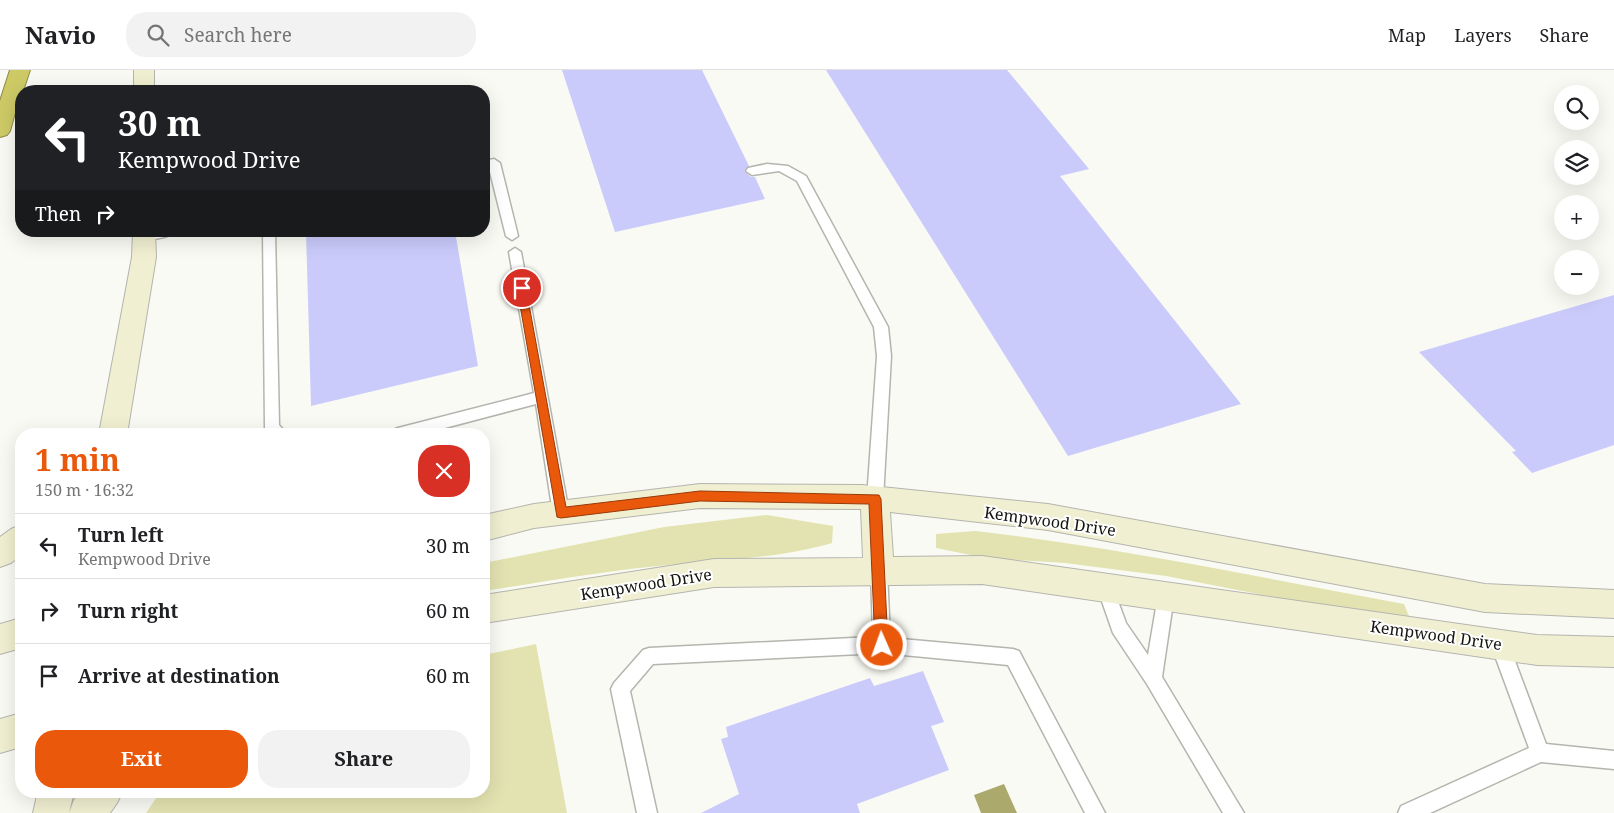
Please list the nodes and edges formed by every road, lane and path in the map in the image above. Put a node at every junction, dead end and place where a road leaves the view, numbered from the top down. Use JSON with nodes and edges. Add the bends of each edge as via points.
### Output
{"nodes":[{"id":1,"x":20,"y":70,"type":"edge"},
{"id":2,"x":144,"y":70,"type":"edge"},
{"id":3,"x":15,"y":85,"type":"edge"},
{"id":4,"x":15,"y":85,"type":"edge"},
{"id":5,"x":144,"y":85,"type":"edge"},
{"id":6,"x":0,"y":131,"type":"edge"},
{"id":7,"x":490,"y":164,"type":"edge"},
{"id":8,"x":752,"y":171,"type":"dead end"},
{"id":9,"x":512,"y":236,"type":"dead end"},
{"id":10,"x":144,"y":237,"type":"edge"},
{"id":11,"x":270,"y":237,"type":"edge"},
{"id":12,"x":515,"y":252,"type":"dead end"},
{"id":13,"x":542,"y":397,"type":"junction"},
{"id":14,"x":114,"y":428,"type":"edge"},
{"id":15,"x":272,"y":428,"type":"edge"},
{"id":16,"x":421,"y":428,"type":"edge"},
{"id":17,"x":875,"y":499,"type":"junction"},
{"id":18,"x":561,"y":513,"type":"junction"},
{"id":19,"x":490,"y":527,"type":"edge"},
{"id":20,"x":15,"y":543,"type":"edge"},
{"id":21,"x":0,"y":554,"type":"edge"},
{"id":22,"x":879,"y":571,"type":"junction"},
{"id":23,"x":1105,"y":587,"type":"junction"},
{"id":24,"x":1166,"y":596,"type":"junction"},
{"id":25,"x":1614,"y":604,"type":"edge"},
{"id":26,"x":490,"y":608,"type":"edge"},
{"id":27,"x":15,"y":635,"type":"edge"},
{"id":28,"x":0,"y":639,"type":"edge"},
{"id":29,"x":882,"y":645,"type":"junction"},
{"id":30,"x":1500,"y":645,"type":"junction"},
{"id":31,"x":1614,"y":652,"type":"edge"},
{"id":32,"x":1153,"y":678,"type":"junction"},
{"id":33,"x":15,"y":732,"type":"edge"},
{"id":34,"x":0,"y":736,"type":"edge"},
{"id":35,"x":1540,"y":753,"type":"junction"},
{"id":36,"x":1614,"y":760,"type":"edge"},
{"id":37,"x":54,"y":798,"type":"edge"},
{"id":38,"x":99,"y":798,"type":"edge"},
{"id":39,"x":51,"y":813,"type":"edge"},
{"id":40,"x":87,"y":813,"type":"edge"},
{"id":41,"x":647,"y":813,"type":"edge"},
{"id":42,"x":1095,"y":813,"type":"edge"},
{"id":43,"x":1234,"y":813,"type":"edge"},
{"id":44,"x":1408,"y":813,"type":"edge"}],
"edges":[{"from":1,"to":4,"type":"highway"},
{"from":2,"to":5,"type":"main road"},
{"from":3,"to":6,"type":"highway"},
{"from":7,"to":9,"type":"lane","via":[[494,163]]},
{"from":8,"to":17,"type":"lane","via":[[772,167],[789,169],[802,179],[881,327],[884,356]]},
{"from":10,"to":14,"type":"main road","via":[[144,257]]},
{"from":11,"to":15,"type":"lane"},
{"from":12,"to":13,"type":"lane"},
{"from":13,"to":16,"type":"lane"},
{"from":13,"to":18,"type":"lane"},
{"from":17,"to":18,"type":"main road","name":"Kempwood Drive","via":[[700,496]]},
{"from":17,"to":22,"type":"main road"},
{"from":17,"to":25,"type":"main road","name":"Kempwood Drive","via":[[1048,517],[1485,598]]},
{"from":18,"to":19,"type":"main road","name":"Kempwood Drive"},
{"from":20,"to":21,"type":"main road"},
{"from":22,"to":23,"type":"main road","name":"Kempwood Drive","via":[[982,570]]},
{"from":22,"to":26,"type":"main road","name":"Kempwood Drive","via":[[714,572]]},
{"from":22,"to":29,"type":"lane"},
{"from":23,"to":24,"type":"main road","name":"Kempwood Drive"},
{"from":23,"to":32,"type":"lane","via":[[1119,627]]},
{"from":24,"to":30,"type":"main road","name":"Kempwood Drive"},
{"from":24,"to":32,"type":"lane"},
{"from":27,"to":28,"type":"main road"},
{"from":29,"to":41,"type":"lane","via":[[650,656],[620,688]]},
{"from":29,"to":42,"type":"lane","via":[[1013,657]]},
{"from":30,"to":31,"type":"main road","name":"Kempwood Drive","via":[[1537,650]]},
{"from":30,"to":35,"type":"lane"},
{"from":32,"to":43,"type":"lane"},
{"from":33,"to":34,"type":"main road"},
{"from":35,"to":36,"type":"lane"},
{"from":35,"to":44,"type":"lane"},
{"from":37,"to":39,"type":"main road"},
{"from":38,"to":40,"type":"main road"}]}
